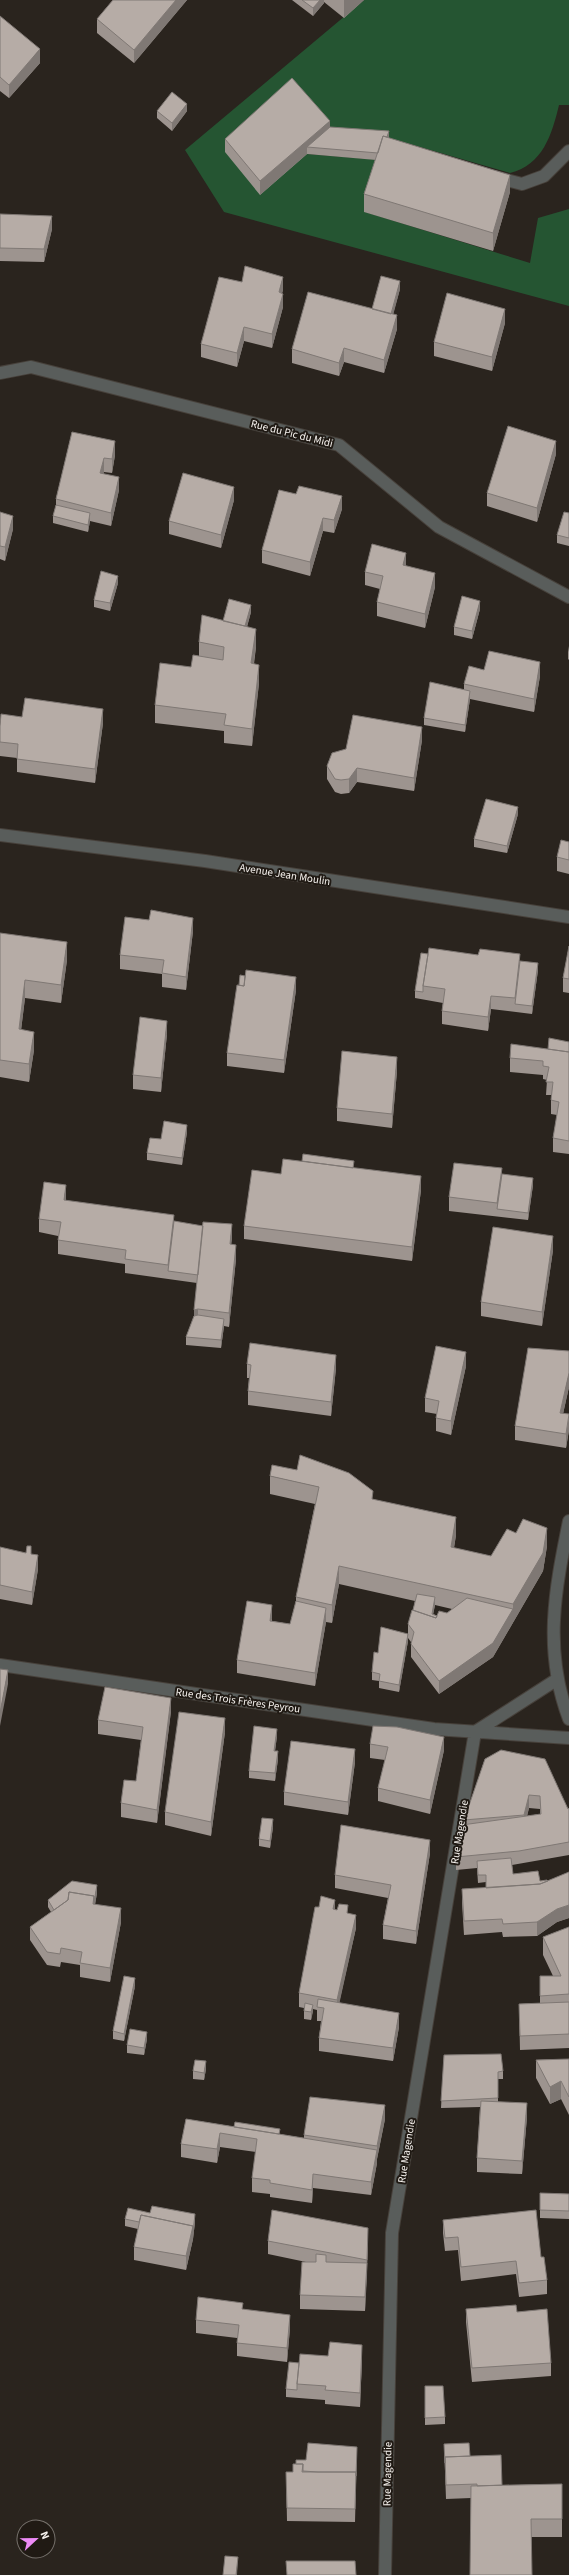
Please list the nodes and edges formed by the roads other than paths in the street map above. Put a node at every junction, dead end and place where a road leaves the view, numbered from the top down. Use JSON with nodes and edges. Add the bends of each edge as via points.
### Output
{"nodes":[{"id":1,"x":569,"y":151,"type":"edge"},
{"id":2,"x":484,"y":174,"type":"edge"},
{"id":3,"x":0,"y":373,"type":"edge"},
{"id":4,"x":569,"y":597,"type":"edge"},
{"id":5,"x":0,"y":835,"type":"edge"},
{"id":6,"x":569,"y":917,"type":"edge"},
{"id":7,"x":569,"y":1521,"type":"edge"},
{"id":8,"x":0,"y":1665,"type":"edge"},
{"id":9,"x":556,"y":1680,"type":"junction"},
{"id":10,"x":569,"y":1719,"type":"edge"},
{"id":11,"x":475,"y":1732,"type":"junction"},
{"id":12,"x":569,"y":1738,"type":"edge"},
{"id":13,"x":385,"y":2575,"type":"edge"}],
"edges":[{"from":1,"to":2,"type":"street","via":[[544,176],[522,184]]},
{"from":3,"to":4,"type":"street","name":"Rue du Pic du Midi","via":[[31,367],[339,445],[439,527]]},
{"from":5,"to":6,"type":"street","name":"Avenue Jean Moulin","via":[[206,861]]},
{"from":7,"to":9,"type":"street","via":[[554,1595],[553,1653]]},
{"from":8,"to":11,"type":"street","name":"Rue des Trois Frères Peyrou","via":[[426,1728]]},
{"from":9,"to":10,"type":"street"},
{"from":9,"to":11,"type":"street"},
{"from":11,"to":12,"type":"street","name":"Rue des Trois Frères Peyrou"},
{"from":11,"to":13,"type":"street","name":"Rue Magendie","via":[[392,2233]]}]}
